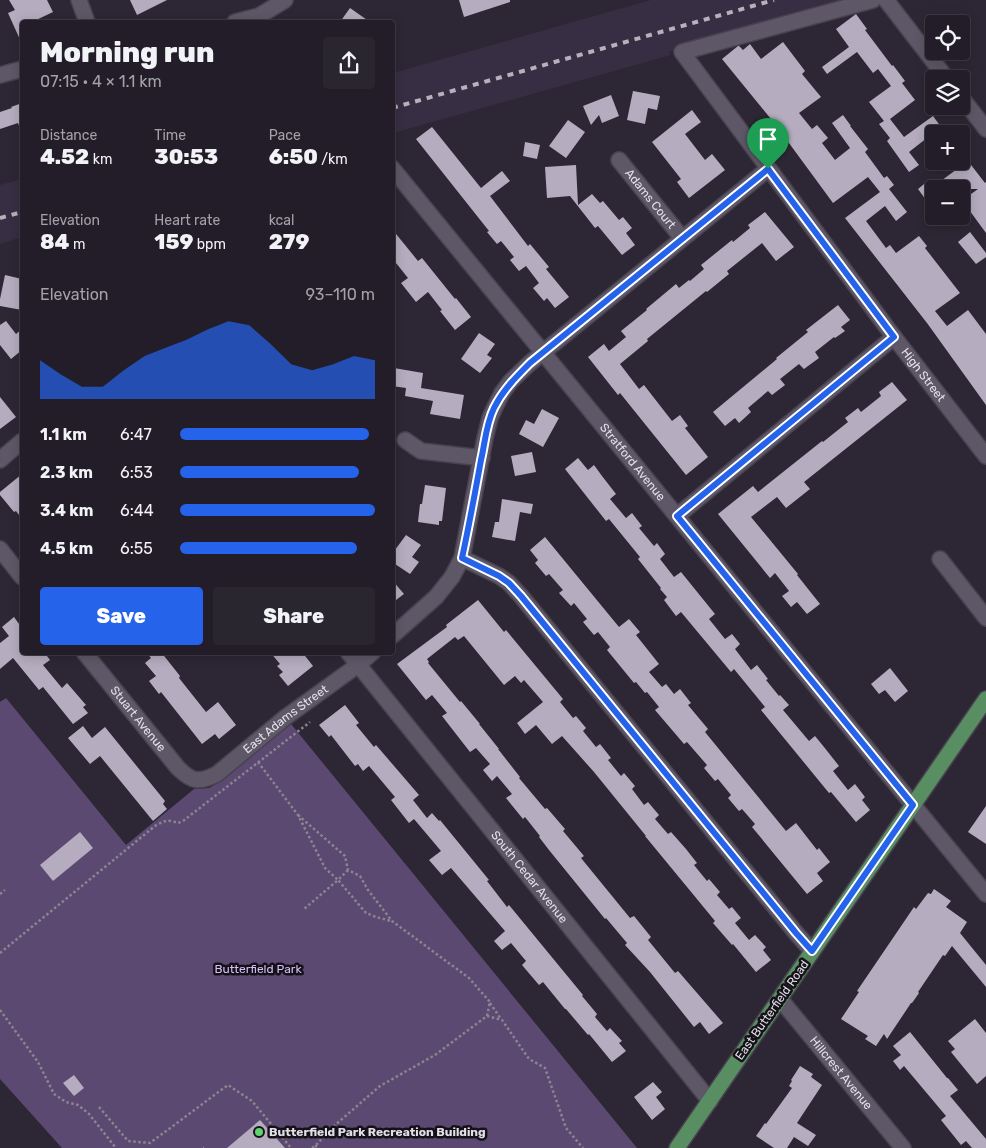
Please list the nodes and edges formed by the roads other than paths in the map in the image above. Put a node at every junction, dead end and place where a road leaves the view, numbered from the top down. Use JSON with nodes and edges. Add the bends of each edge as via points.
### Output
{"nodes":[{"id":1,"x":79,"y":0,"type":"edge"},
{"id":2,"x":285,"y":0,"type":"edge"},
{"id":3,"x":874,"y":0,"type":"edge"},
{"id":4,"x":886,"y":0,"type":"edge"},
{"id":5,"x":85,"y":20,"type":"edge"},
{"id":6,"x":242,"y":20,"type":"edge"},
{"id":7,"x":20,"y":70,"type":"edge"},
{"id":8,"x":940,"y":70,"type":"edge"},
{"id":9,"x":0,"y":75,"type":"edge"},
{"id":10,"x":970,"y":109,"type":"edge"},
{"id":11,"x":986,"y":129,"type":"edge"},
{"id":12,"x":619,"y":160,"type":"dead end"},
{"id":13,"x":768,"y":169,"type":"junction"},
{"id":14,"x":395,"y":172,"type":"edge"},
{"id":15,"x":682,"y":238,"type":"junction"},
{"id":16,"x":894,"y":337,"type":"junction"},
{"id":17,"x":543,"y":352,"type":"junction"},
{"id":18,"x":405,"y":440,"type":"dead end"},
{"id":19,"x":20,"y":443,"type":"edge"},
{"id":20,"x":986,"y":456,"type":"edge"},
{"id":21,"x":482,"y":458,"type":"junction"},
{"id":22,"x":0,"y":460,"type":"edge"},
{"id":23,"x":677,"y":516,"type":"junction"},
{"id":24,"x":0,"y":549,"type":"edge"},
{"id":25,"x":462,"y":558,"type":"junction"},
{"id":26,"x":940,"y":559,"type":"dead end"},
{"id":27,"x":20,"y":574,"type":"edge"},
{"id":28,"x":986,"y":618,"type":"edge"},
{"id":29,"x":395,"y":633,"type":"edge"},
{"id":30,"x":86,"y":655,"type":"edge"},
{"id":31,"x":350,"y":655,"type":"edge"},
{"id":32,"x":369,"y":655,"type":"edge"},
{"id":33,"x":358,"y":665,"type":"junction"},
{"id":34,"x":986,"y":699,"type":"edge"},
{"id":35,"x":198,"y":781,"type":"joint"},
{"id":36,"x":913,"y":805,"type":"junction"},
{"id":37,"x":986,"y":894,"type":"edge"},
{"id":38,"x":812,"y":951,"type":"junction"},
{"id":39,"x":780,"y":999,"type":"junction"},
{"id":40,"x":710,"y":1101,"type":"junction"},
{"id":41,"x":677,"y":1148,"type":"edge"},
{"id":42,"x":903,"y":1148,"type":"edge"}],
"edges":[{"from":1,"to":5,"type":"street"},
{"from":2,"to":6,"type":"street","via":[[259,16]]},
{"from":3,"to":13,"type":"street","name":"High Street","via":[[682,52]]},
{"from":4,"to":8,"type":"street"},
{"from":7,"to":9,"type":"street"},
{"from":10,"to":11,"type":"street"},
{"from":12,"to":15,"type":"street","name":"Adams Court"},
{"from":13,"to":15,"type":"street"},
{"from":13,"to":16,"type":"street","name":"High Street"},
{"from":14,"to":17,"type":"street","name":"Stratford Avenue"},
{"from":15,"to":17,"type":"street"},
{"from":16,"to":20,"type":"street","name":"High Street"},
{"from":16,"to":23,"type":"street"},
{"from":17,"to":21,"type":"street","via":[[502,393],[490,418]]},
{"from":17,"to":23,"type":"street","name":"Stratford Avenue"},
{"from":18,"to":21,"type":"street","via":[[421,451]]},
{"from":19,"to":22,"type":"street"},
{"from":21,"to":25,"type":"street"},
{"from":23,"to":36,"type":"street","name":"Stratford Avenue"},
{"from":24,"to":27,"type":"street"},
{"from":25,"to":29,"type":"street","via":[[436,597]]},
{"from":25,"to":38,"type":"street","via":[[499,576],[521,596]]},
{"from":26,"to":28,"type":"street"},
{"from":30,"to":35,"type":"street","name":"Stuart Avenue","via":[[178,768]]},
{"from":31,"to":33,"type":"street","name":"South Cedar Avenue"},
{"from":32,"to":33,"type":"street","name":"East Adams Street"},
{"from":33,"to":35,"type":"street","name":"East Adams Street","via":[[286,717],[217,774]]},
{"from":33,"to":40,"type":"street","name":"South Cedar Avenue"},
{"from":34,"to":36,"type":"main road","name":"East Butterfield Road"},
{"from":36,"to":37,"type":"street","name":"Stratford Avenue"},
{"from":36,"to":38,"type":"main road","name":"East Butterfield Road"},
{"from":38,"to":39,"type":"main road","name":"East Butterfield Road"},
{"from":39,"to":40,"type":"main road","name":"East Butterfield Road"},
{"from":39,"to":42,"type":"street","name":"Hillcrest Avenue"},
{"from":40,"to":41,"type":"main road","name":"East Butterfield Road"}]}
